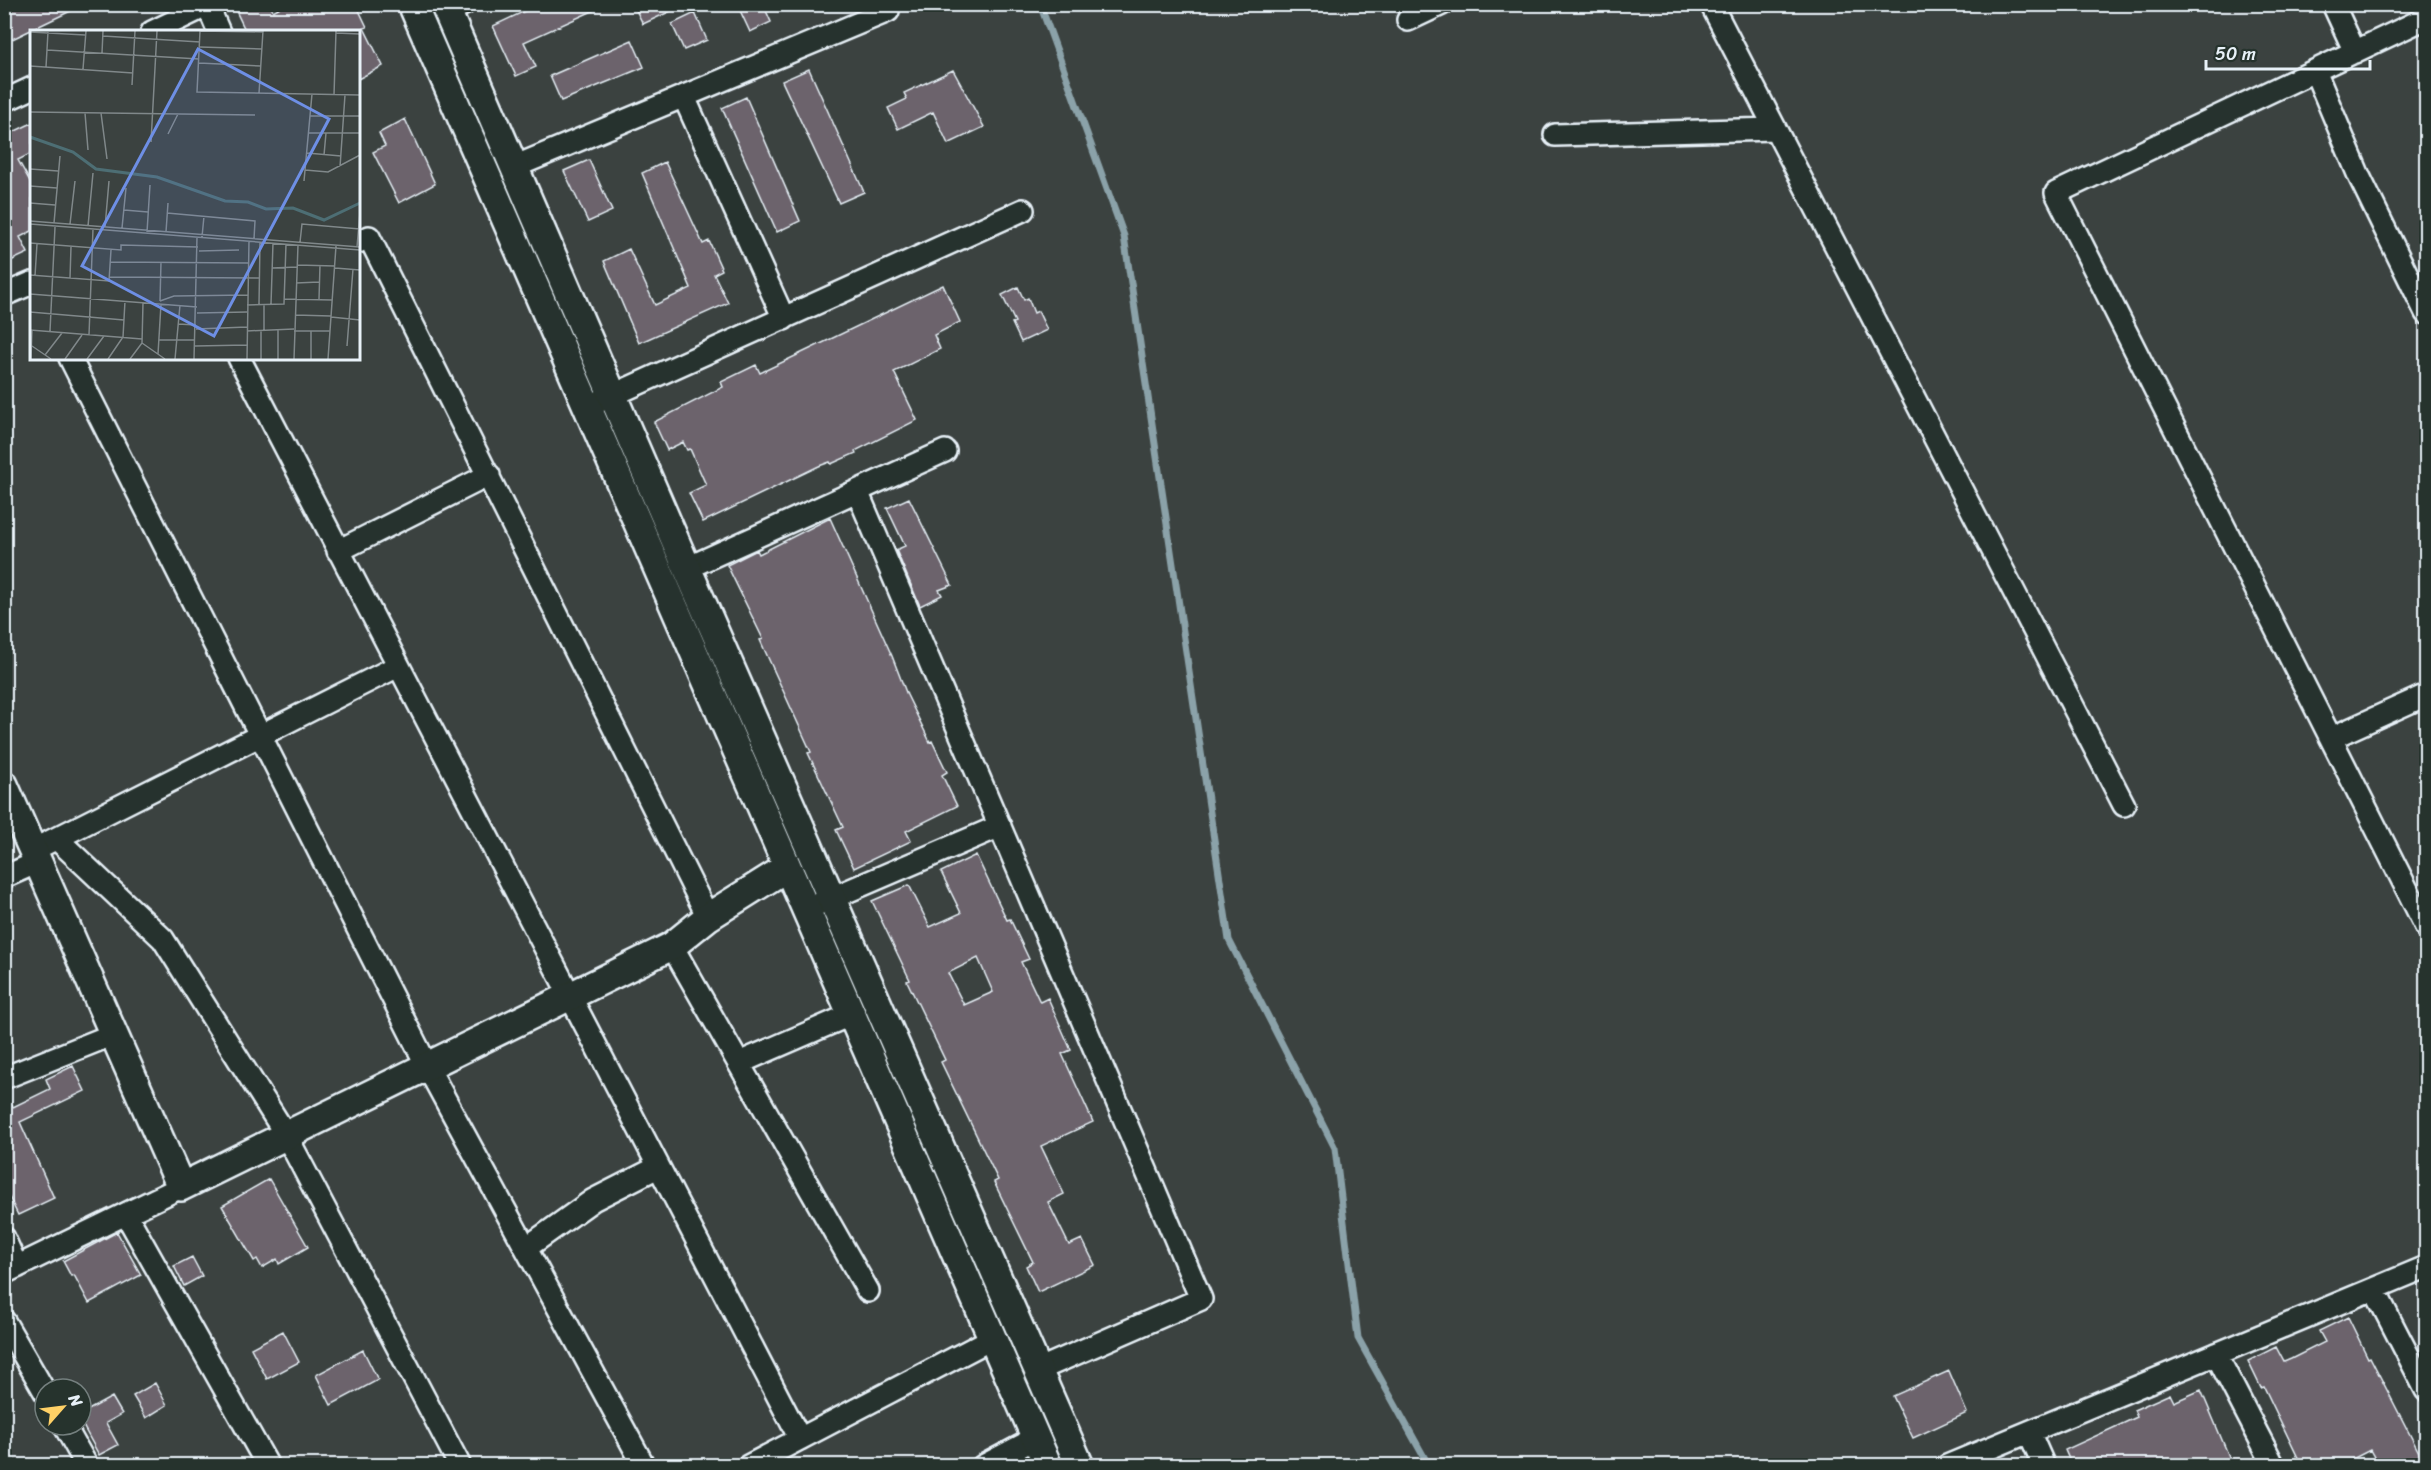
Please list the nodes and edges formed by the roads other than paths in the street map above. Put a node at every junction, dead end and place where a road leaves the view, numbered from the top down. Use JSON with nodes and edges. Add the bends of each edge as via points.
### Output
{"nodes":[{"id":1,"x":412,"y":4,"type":"edge"},
{"id":2,"x":1442,"y":4,"type":"edge"},
{"id":3,"x":1711,"y":4,"type":"edge"},
{"id":4,"x":2333,"y":4,"type":"edge"},
{"id":5,"x":208,"y":5,"type":"edge"},
{"id":6,"x":452,"y":7,"type":"edge"},
{"id":7,"x":888,"y":11,"type":"dead end"},
{"id":8,"x":2427,"y":18,"type":"edge"},
{"id":9,"x":1408,"y":20,"type":"dead end"},
{"id":10,"x":156,"y":30,"type":"edge"},
{"id":11,"x":218,"y":30,"type":"edge"},
{"id":12,"x":2355,"y":52,"type":"junction"},
{"id":13,"x":2314,"y":71,"type":"junction"},
{"id":14,"x":30,"y":89,"type":"edge"},
{"id":15,"x":684,"y":97,"type":"junction"},
{"id":16,"x":4,"y":101,"type":"edge"},
{"id":17,"x":1775,"y":129,"type":"junction"},
{"id":18,"x":1555,"y":135,"type":"dead end"},
{"id":19,"x":514,"y":167,"type":"junction"},
{"id":20,"x":1023,"y":210,"type":"dead end"},
{"id":21,"x":360,"y":241,"type":"edge"},
{"id":22,"x":30,"y":284,"type":"edge"},
{"id":23,"x":4,"y":295,"type":"edge"},
{"id":24,"x":2427,"y":313,"type":"edge"},
{"id":25,"x":784,"y":319,"type":"junction"},
{"id":26,"x":71,"y":360,"type":"edge"},
{"id":27,"x":240,"y":360,"type":"edge"},
{"id":28,"x":614,"y":395,"type":"junction"},
{"id":29,"x":587,"y":407,"type":"junction"},
{"id":30,"x":945,"y":451,"type":"dead end"},
{"id":31,"x":489,"y":475,"type":"junction"},
{"id":32,"x":857,"y":491,"type":"junction"},
{"id":33,"x":338,"y":551,"type":"junction"},
{"id":34,"x":687,"y":568,"type":"junction"},
{"id":35,"x":398,"y":666,"type":"junction"},
{"id":36,"x":2427,"y":695,"type":"edge"},
{"id":37,"x":260,"y":736,"type":"junction"},
{"id":38,"x":2331,"y":738,"type":"junction"},
{"id":39,"x":4,"y":785,"type":"edge"},
{"id":40,"x":2124,"y":805,"type":"dead end"},
{"id":41,"x":1000,"y":826,"type":"junction"},
{"id":42,"x":43,"y":850,"type":"junction"},
{"id":43,"x":786,"y":868,"type":"junction"},
{"id":44,"x":4,"y":877,"type":"edge"},
{"id":45,"x":832,"y":897,"type":"junction"},
{"id":46,"x":806,"y":909,"type":"junction"},
{"id":47,"x":708,"y":917,"type":"junction"},
{"id":48,"x":2427,"y":927,"type":"edge"},
{"id":49,"x":672,"y":945,"type":"junction"},
{"id":50,"x":569,"y":996,"type":"junction"},
{"id":51,"x":852,"y":1014,"type":"junction"},
{"id":52,"x":114,"y":1034,"type":"junction"},
{"id":53,"x":739,"y":1063,"type":"junction"},
{"id":54,"x":427,"y":1066,"type":"junction"},
{"id":55,"x":4,"y":1078,"type":"edge"},
{"id":56,"x":286,"y":1135,"type":"junction"},
{"id":57,"x":658,"y":1167,"type":"junction"},
{"id":58,"x":181,"y":1187,"type":"junction"},
{"id":59,"x":126,"y":1214,"type":"junction"},
{"id":60,"x":4,"y":1238,"type":"edge"},
{"id":61,"x":526,"y":1248,"type":"junction"},
{"id":62,"x":2427,"y":1267,"type":"edge"},
{"id":63,"x":11,"y":1270,"type":"edge"},
{"id":64,"x":2374,"y":1289,"type":"junction"},
{"id":65,"x":868,"y":1291,"type":"dead end"},
{"id":66,"x":4,"y":1321,"type":"edge"},
{"id":67,"x":993,"y":1338,"type":"junction"},
{"id":68,"x":2216,"y":1354,"type":"junction"},
{"id":69,"x":1038,"y":1370,"type":"junction"},
{"id":70,"x":36,"y":1377,"type":"edge"},
{"id":71,"x":2427,"y":1390,"type":"edge"},
{"id":72,"x":2030,"y":1432,"type":"junction"},
{"id":73,"x":71,"y":1437,"type":"edge"},
{"id":74,"x":1036,"y":1438,"type":"junction"},
{"id":75,"x":800,"y":1439,"type":"junction"},
{"id":76,"x":87,"y":1466,"type":"edge"},
{"id":77,"x":268,"y":1466,"type":"edge"},
{"id":78,"x":460,"y":1466,"type":"edge"},
{"id":79,"x":644,"y":1466,"type":"edge"},
{"id":80,"x":748,"y":1466,"type":"edge"},
{"id":81,"x":983,"y":1466,"type":"edge"},
{"id":82,"x":1048,"y":1466,"type":"edge"},
{"id":83,"x":1080,"y":1466,"type":"edge"},
{"id":84,"x":1947,"y":1466,"type":"edge"},
{"id":85,"x":2044,"y":1466,"type":"edge"},
{"id":86,"x":2274,"y":1466,"type":"edge"}],
"edges":[{"from":1,"to":29,"type":"street"},
{"from":2,"to":9,"type":"street"},
{"from":3,"to":17,"type":"street"},
{"from":4,"to":12,"type":"street"},
{"from":5,"to":10,"type":"street"},
{"from":5,"to":11,"type":"street"},
{"from":6,"to":19,"type":"street"},
{"from":7,"to":15,"type":"street"},
{"from":8,"to":12,"type":"street"},
{"from":12,"to":13,"type":"street"},
{"from":13,"to":24,"type":"street","via":[[2359,176]]},
{"from":13,"to":38,"type":"street","via":[[2056,193]]},
{"from":14,"to":16,"type":"street"},
{"from":15,"to":19,"type":"street"},
{"from":15,"to":25,"type":"street"},
{"from":17,"to":18,"type":"street"},
{"from":17,"to":40,"type":"street"},
{"from":19,"to":28,"type":"street"},
{"from":20,"to":25,"type":"street"},
{"from":21,"to":31,"type":"street","via":[[369,237]]},
{"from":22,"to":23,"type":"street"},
{"from":25,"to":28,"type":"street"},
{"from":26,"to":37,"type":"street"},
{"from":27,"to":33,"type":"street"},
{"from":28,"to":29,"type":"street"},
{"from":28,"to":34,"type":"street"},
{"from":29,"to":43,"type":"street"},
{"from":30,"to":32,"type":"street"},
{"from":31,"to":33,"type":"street"},
{"from":31,"to":47,"type":"street"},
{"from":32,"to":34,"type":"street"},
{"from":32,"to":41,"type":"street"},
{"from":33,"to":35,"type":"street"},
{"from":34,"to":45,"type":"street"},
{"from":35,"to":37,"type":"street"},
{"from":35,"to":50,"type":"street"},
{"from":36,"to":38,"type":"street"},
{"from":37,"to":42,"type":"street"},
{"from":37,"to":54,"type":"street"},
{"from":38,"to":48,"type":"street"},
{"from":39,"to":42,"type":"street"},
{"from":41,"to":45,"type":"street"},
{"from":41,"to":69,"type":"street","via":[[1201,1299]]},
{"from":42,"to":44,"type":"street"},
{"from":42,"to":52,"type":"street"},
{"from":42,"to":56,"type":"street","via":[[163,939]]},
{"from":43,"to":46,"type":"street"},
{"from":43,"to":47,"type":"street"},
{"from":45,"to":46,"type":"street"},
{"from":45,"to":69,"type":"street"},
{"from":46,"to":51,"type":"street"},
{"from":47,"to":49,"type":"street"},
{"from":49,"to":50,"type":"street"},
{"from":49,"to":53,"type":"street"},
{"from":50,"to":54,"type":"street"},
{"from":50,"to":57,"type":"street"},
{"from":51,"to":53,"type":"street"},
{"from":51,"to":67,"type":"street"},
{"from":52,"to":55,"type":"street"},
{"from":52,"to":58,"type":"street"},
{"from":53,"to":65,"type":"street"},
{"from":54,"to":56,"type":"street"},
{"from":54,"to":61,"type":"street"},
{"from":56,"to":58,"type":"street"},
{"from":56,"to":78,"type":"street"},
{"from":57,"to":61,"type":"street","via":[[593,1200]]},
{"from":57,"to":75,"type":"street"},
{"from":58,"to":59,"type":"street"},
{"from":59,"to":63,"type":"street"},
{"from":59,"to":77,"type":"street"},
{"from":60,"to":63,"type":"street"},
{"from":61,"to":79,"type":"street"},
{"from":62,"to":64,"type":"street"},
{"from":64,"to":68,"type":"street"},
{"from":64,"to":71,"type":"street"},
{"from":66,"to":70,"type":"street"},
{"from":67,"to":74,"type":"street"},
{"from":67,"to":75,"type":"street"},
{"from":68,"to":72,"type":"street"},
{"from":68,"to":86,"type":"street"},
{"from":69,"to":83,"type":"street"},
{"from":72,"to":84,"type":"street"},
{"from":72,"to":85,"type":"street"},
{"from":73,"to":76,"type":"street"},
{"from":74,"to":81,"type":"street"},
{"from":74,"to":82,"type":"street"},
{"from":75,"to":80,"type":"street"}]}
